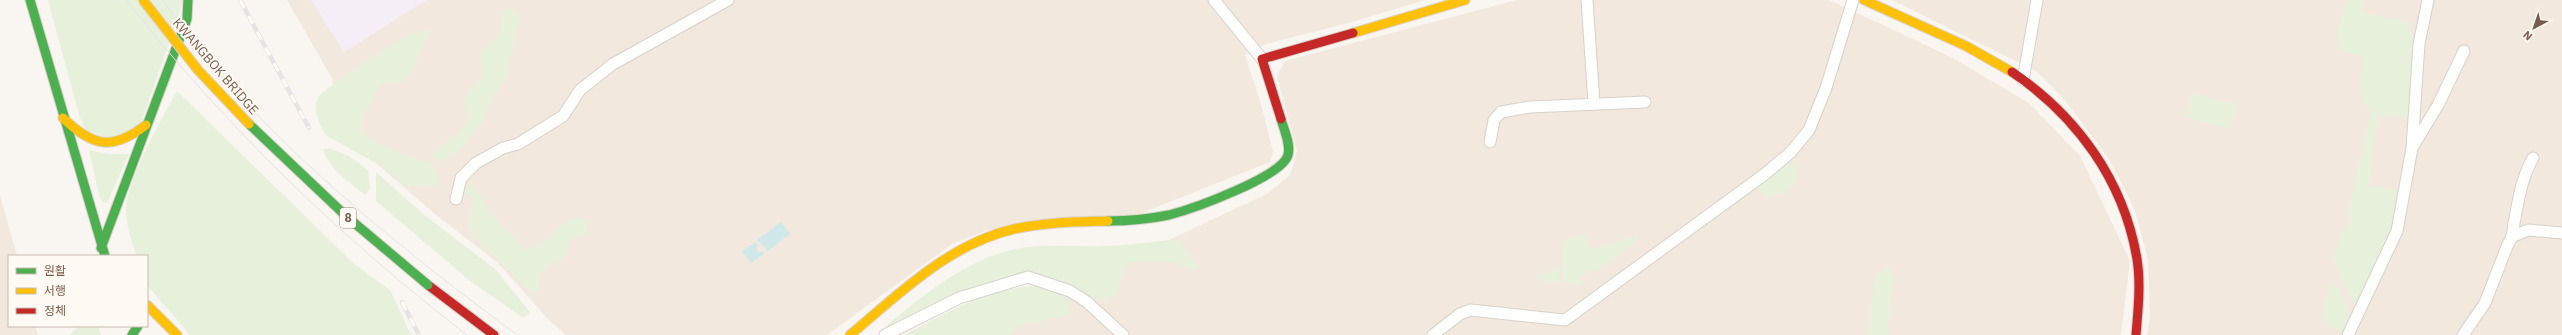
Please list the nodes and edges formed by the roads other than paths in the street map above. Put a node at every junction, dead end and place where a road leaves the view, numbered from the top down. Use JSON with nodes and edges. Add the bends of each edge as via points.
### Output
{"nodes":[{"id":1,"x":30,"y":0,"type":"edge"},
{"id":2,"x":143,"y":0,"type":"edge"},
{"id":3,"x":188,"y":0,"type":"edge"},
{"id":4,"x":728,"y":0,"type":"edge"},
{"id":5,"x":1214,"y":0,"type":"edge"},
{"id":6,"x":1465,"y":0,"type":"edge"},
{"id":7,"x":1587,"y":0,"type":"edge"},
{"id":8,"x":1853,"y":0,"type":"edge"},
{"id":9,"x":1864,"y":0,"type":"edge"},
{"id":10,"x":2037,"y":0,"type":"edge"},
{"id":11,"x":2428,"y":0,"type":"edge"},
{"id":12,"x":2464,"y":51,"type":"dead end"},
{"id":13,"x":1262,"y":59,"type":"junction"},
{"id":14,"x":2023,"y":80,"type":"junction"},
{"id":15,"x":1645,"y":102,"type":"dead end"},
{"id":16,"x":1594,"y":103,"type":"junction"},
{"id":17,"x":63,"y":118,"type":"junction"},
{"id":18,"x":148,"y":122,"type":"junction"},
{"id":19,"x":1490,"y":142,"type":"dead end"},
{"id":20,"x":2412,"y":148,"type":"junction"},
{"id":21,"x":2532,"y":158,"type":"dead end"},
{"id":22,"x":456,"y":199,"type":"dead end"},
{"id":23,"x":2562,"y":233,"type":"edge"},
{"id":24,"x":2514,"y":236,"type":"junction"},
{"id":25,"x":103,"y":252,"type":"edge"},
{"id":26,"x":148,"y":308,"type":"edge"},
{"id":27,"x":178,"y":335,"type":"edge"},
{"id":28,"x":494,"y":335,"type":"edge"},
{"id":29,"x":850,"y":335,"type":"edge"},
{"id":30,"x":885,"y":335,"type":"edge"},
{"id":31,"x":1123,"y":335,"type":"edge"},
{"id":32,"x":1432,"y":335,"type":"edge"},
{"id":33,"x":2136,"y":335,"type":"edge"},
{"id":34,"x":2348,"y":335,"type":"edge"},
{"id":35,"x":2463,"y":335,"type":"edge"}],
"edges":[{"from":1,"to":17,"type":"main road"},
{"from":2,"to":28,"type":"main road","name":"KWANGBOK BRIDGE","number":"8","bridge":true,"via":[[217,90],[272,148],[341,212],[428,285]]},
{"from":3,"to":18,"type":"main road","via":[[187,19]]},
{"from":4,"to":22,"type":"street","via":[[614,64],[580,90],[563,116],[518,144],[503,148],[476,163],[460,178]]},
{"from":5,"to":13,"type":"street"},
{"from":6,"to":13,"type":"main road"},
{"from":7,"to":16,"type":"street"},
{"from":8,"to":32,"type":"street","via":[[1826,88],[1809,130],[1791,152],[1765,174],[1564,320],[1470,310],[1460,314]]},
{"from":9,"to":14,"type":"main road","via":[[1988,58]]},
{"from":10,"to":14,"type":"street"},
{"from":11,"to":20,"type":"street","via":[[2419,44]]},
{"from":12,"to":20,"type":"street","via":[[2438,105]]},
{"from":13,"to":29,"type":"main road","via":[[1287,139],[1288,155],[1281,168],[1191,208],[1161,216],[1120,222],[1056,224],[1026,228],[998,234],[966,246],[933,267]]},
{"from":14,"to":33,"type":"main road","via":[[2066,117],[2091,147],[2114,185],[2132,225],[2141,303]]},
{"from":15,"to":16,"type":"street"},
{"from":16,"to":19,"type":"street","via":[[1530,107],[1502,112],[1494,120]]},
{"from":17,"to":18,"type":"main road","via":[[95,142],[110,144],[127,139]]},
{"from":17,"to":25,"type":"main road"},
{"from":18,"to":25,"type":"main road"},
{"from":20,"to":34,"type":"street","via":[[2397,231]]},
{"from":21,"to":24,"type":"street","via":[[2523,176],[2513,224]]},
{"from":23,"to":24,"type":"street","via":[[2528,230]]},
{"from":24,"to":35,"type":"street","via":[[2508,244],[2485,303]]},
{"from":26,"to":27,"type":"main road"},
{"from":30,"to":31,"type":"street","via":[[959,298],[1028,277],[1070,290]]}]}
